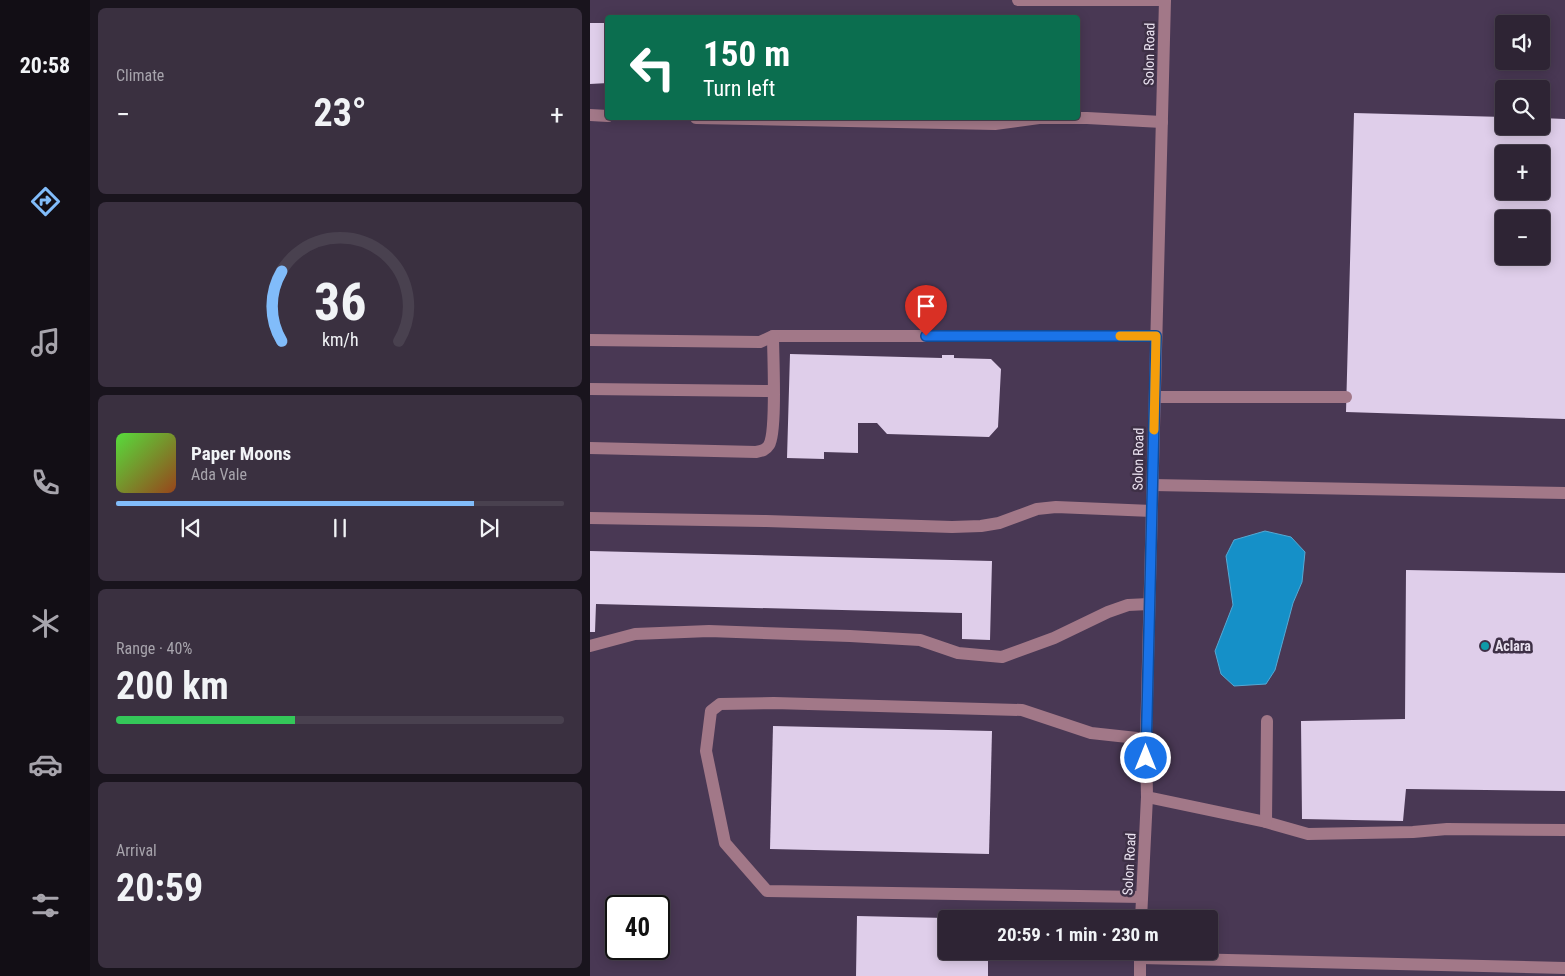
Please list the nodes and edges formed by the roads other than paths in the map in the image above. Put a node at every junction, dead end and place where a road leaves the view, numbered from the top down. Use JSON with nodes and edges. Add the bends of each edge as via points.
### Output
{"nodes":[{"id":1,"x":1018,"y":0,"type":"edge"},
{"id":2,"x":1165,"y":0,"type":"edge"},
{"id":3,"x":590,"y":115,"type":"edge"},
{"id":4,"x":605,"y":116,"type":"edge"},
{"id":5,"x":1080,"y":118,"type":"edge"},
{"id":6,"x":796,"y":120,"type":"edge"},
{"id":7,"x":1024,"y":120,"type":"edge"},
{"id":8,"x":1162,"y":122,"type":"junction"},
{"id":9,"x":773,"y":336,"type":"junction"},
{"id":10,"x":1156,"y":336,"type":"junction"},
{"id":11,"x":590,"y":340,"type":"edge"},
{"id":12,"x":590,"y":389,"type":"edge"},
{"id":13,"x":773,"y":391,"type":"junction"},
{"id":14,"x":1155,"y":397,"type":"junction"},
{"id":15,"x":1346,"y":397,"type":"dead end"},
{"id":16,"x":590,"y":448,"type":"edge"},
{"id":17,"x":1153,"y":485,"type":"junction"},
{"id":18,"x":1565,"y":493,"type":"edge"},
{"id":19,"x":1152,"y":511,"type":"junction"},
{"id":20,"x":590,"y":518,"type":"edge"},
{"id":21,"x":1149,"y":604,"type":"junction"},
{"id":22,"x":590,"y":646,"type":"edge"},
{"id":23,"x":1267,"y":721,"type":"dead end"},
{"id":24,"x":1146,"y":739,"type":"junction"},
{"id":25,"x":1146,"y":797,"type":"junction"},
{"id":26,"x":1266,"y":822,"type":"junction"},
{"id":27,"x":1565,"y":830,"type":"edge"},
{"id":28,"x":1142,"y":897,"type":"junction"},
{"id":29,"x":1141,"y":910,"type":"edge"},
{"id":30,"x":1218,"y":957,"type":"edge"},
{"id":31,"x":1140,"y":960,"type":"edge"},
{"id":32,"x":1565,"y":968,"type":"edge"},
{"id":33,"x":1140,"y":976,"type":"edge"}],
"edges":[{"from":1,"to":2,"type":"street"},
{"from":2,"to":8,"type":"street","name":"Solon Road"},
{"from":3,"to":4,"type":"street"},
{"from":5,"to":8,"type":"street"},
{"from":6,"to":7,"type":"street","via":[[995,124]]},
{"from":8,"to":10,"type":"street","name":"Solon Road"},
{"from":9,"to":10,"type":"street"},
{"from":9,"to":11,"type":"street","via":[[760,342]]},
{"from":9,"to":13,"type":"street"},
{"from":10,"to":14,"type":"street","name":"Solon Road"},
{"from":12,"to":13,"type":"street"},
{"from":13,"to":16,"type":"street","via":[[772,437],[769,446],[763,450]]},
{"from":14,"to":15,"type":"street"},
{"from":14,"to":17,"type":"street","name":"Solon Road"},
{"from":17,"to":18,"type":"street"},
{"from":17,"to":19,"type":"street","name":"Solon Road"},
{"from":19,"to":20,"type":"street","via":[[1037,509],[999,523],[952,527]]},
{"from":19,"to":21,"type":"street","name":"Solon Road"},
{"from":21,"to":22,"type":"street","via":[[1128,605],[1108,612],[1054,638],[1002,657],[958,652],[920,640],[709,631],[635,634]]},
{"from":21,"to":24,"type":"street","name":"Solon Road"},
{"from":23,"to":26,"type":"street"},
{"from":24,"to":25,"type":"street","name":"Solon Road"},
{"from":24,"to":28,"type":"street","via":[[1091,733],[1022,710],[720,704],[711,711],[706,751],[725,843],[768,890]]},
{"from":25,"to":26,"type":"street"},
{"from":25,"to":28,"type":"street","name":"Solon Road"},
{"from":26,"to":27,"type":"street","via":[[1308,834],[1447,829]]},
{"from":28,"to":29,"type":"street","name":"Solon Road"},
{"from":30,"to":32,"type":"street"},
{"from":31,"to":33,"type":"street"}]}
